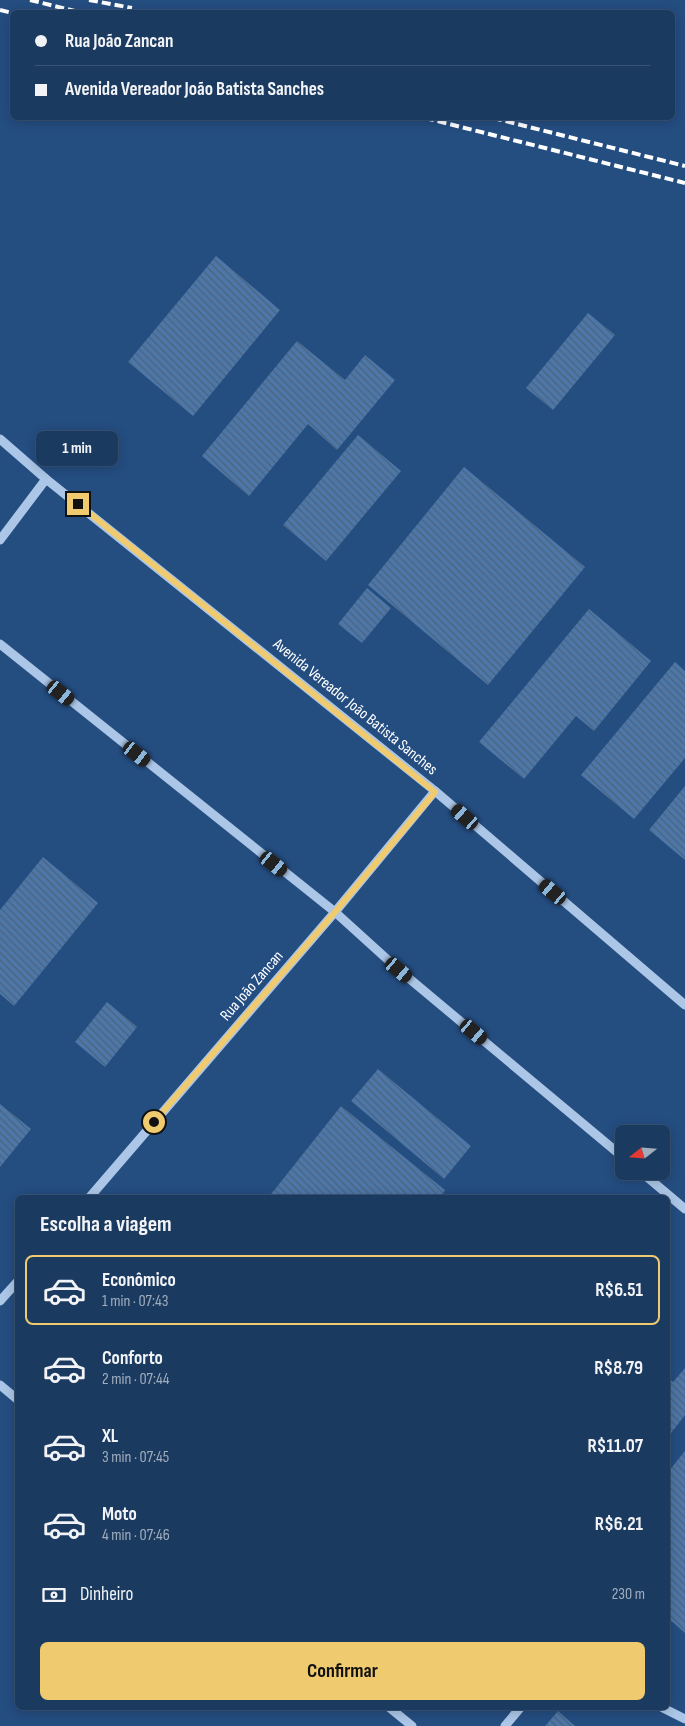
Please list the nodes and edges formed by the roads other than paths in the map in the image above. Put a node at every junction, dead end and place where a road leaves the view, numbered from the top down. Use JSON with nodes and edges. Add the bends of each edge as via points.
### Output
{"nodes":[{"id":1,"x":0,"y":439,"type":"edge"},
{"id":2,"x":46,"y":479,"type":"junction"},
{"id":3,"x":0,"y":540,"type":"edge"},
{"id":4,"x":0,"y":644,"type":"edge"},
{"id":5,"x":435,"y":792,"type":"junction"},
{"id":6,"x":335,"y":912,"type":"junction"},
{"id":7,"x":685,"y":1006,"type":"edge"},
{"id":8,"x":615,"y":1150,"type":"edge"},
{"id":9,"x":651,"y":1180,"type":"edge"},
{"id":10,"x":92,"y":1195,"type":"edge"},
{"id":11,"x":668,"y":1195,"type":"edge"},
{"id":12,"x":670,"y":1196,"type":"edge"},
{"id":13,"x":685,"y":1209,"type":"edge"},
{"id":14,"x":15,"y":1284,"type":"edge"},
{"id":15,"x":0,"y":1301,"type":"edge"},
{"id":16,"x":0,"y":1385,"type":"edge"},
{"id":17,"x":15,"y":1398,"type":"edge"},
{"id":18,"x":392,"y":1710,"type":"edge"},
{"id":19,"x":518,"y":1710,"type":"edge"},
{"id":20,"x":667,"y":1710,"type":"edge"},
{"id":21,"x":685,"y":1719,"type":"edge"},
{"id":22,"x":412,"y":1726,"type":"edge"},
{"id":23,"x":504,"y":1726,"type":"edge"}],
"edges":[{"from":1,"to":2,"type":"street","name":"Avenida Vereador João Batista Sanches"},
{"from":2,"to":3,"type":"street"},
{"from":2,"to":5,"type":"street","name":"Avenida Vereador João Batista Sanches"},
{"from":4,"to":6,"type":"street"},
{"from":5,"to":6,"type":"street","name":"Rua João Zancan"},
{"from":5,"to":7,"type":"street","name":"Avenida Vereador João Batista Sanches"},
{"from":6,"to":8,"type":"street","via":[[399,970]]},
{"from":6,"to":10,"type":"street","name":"Rua João Zancan"},
{"from":9,"to":11,"type":"street"},
{"from":12,"to":13,"type":"street"},
{"from":14,"to":15,"type":"street"},
{"from":16,"to":17,"type":"street"},
{"from":18,"to":22,"type":"street"},
{"from":19,"to":23,"type":"street"},
{"from":20,"to":21,"type":"street"}]}
